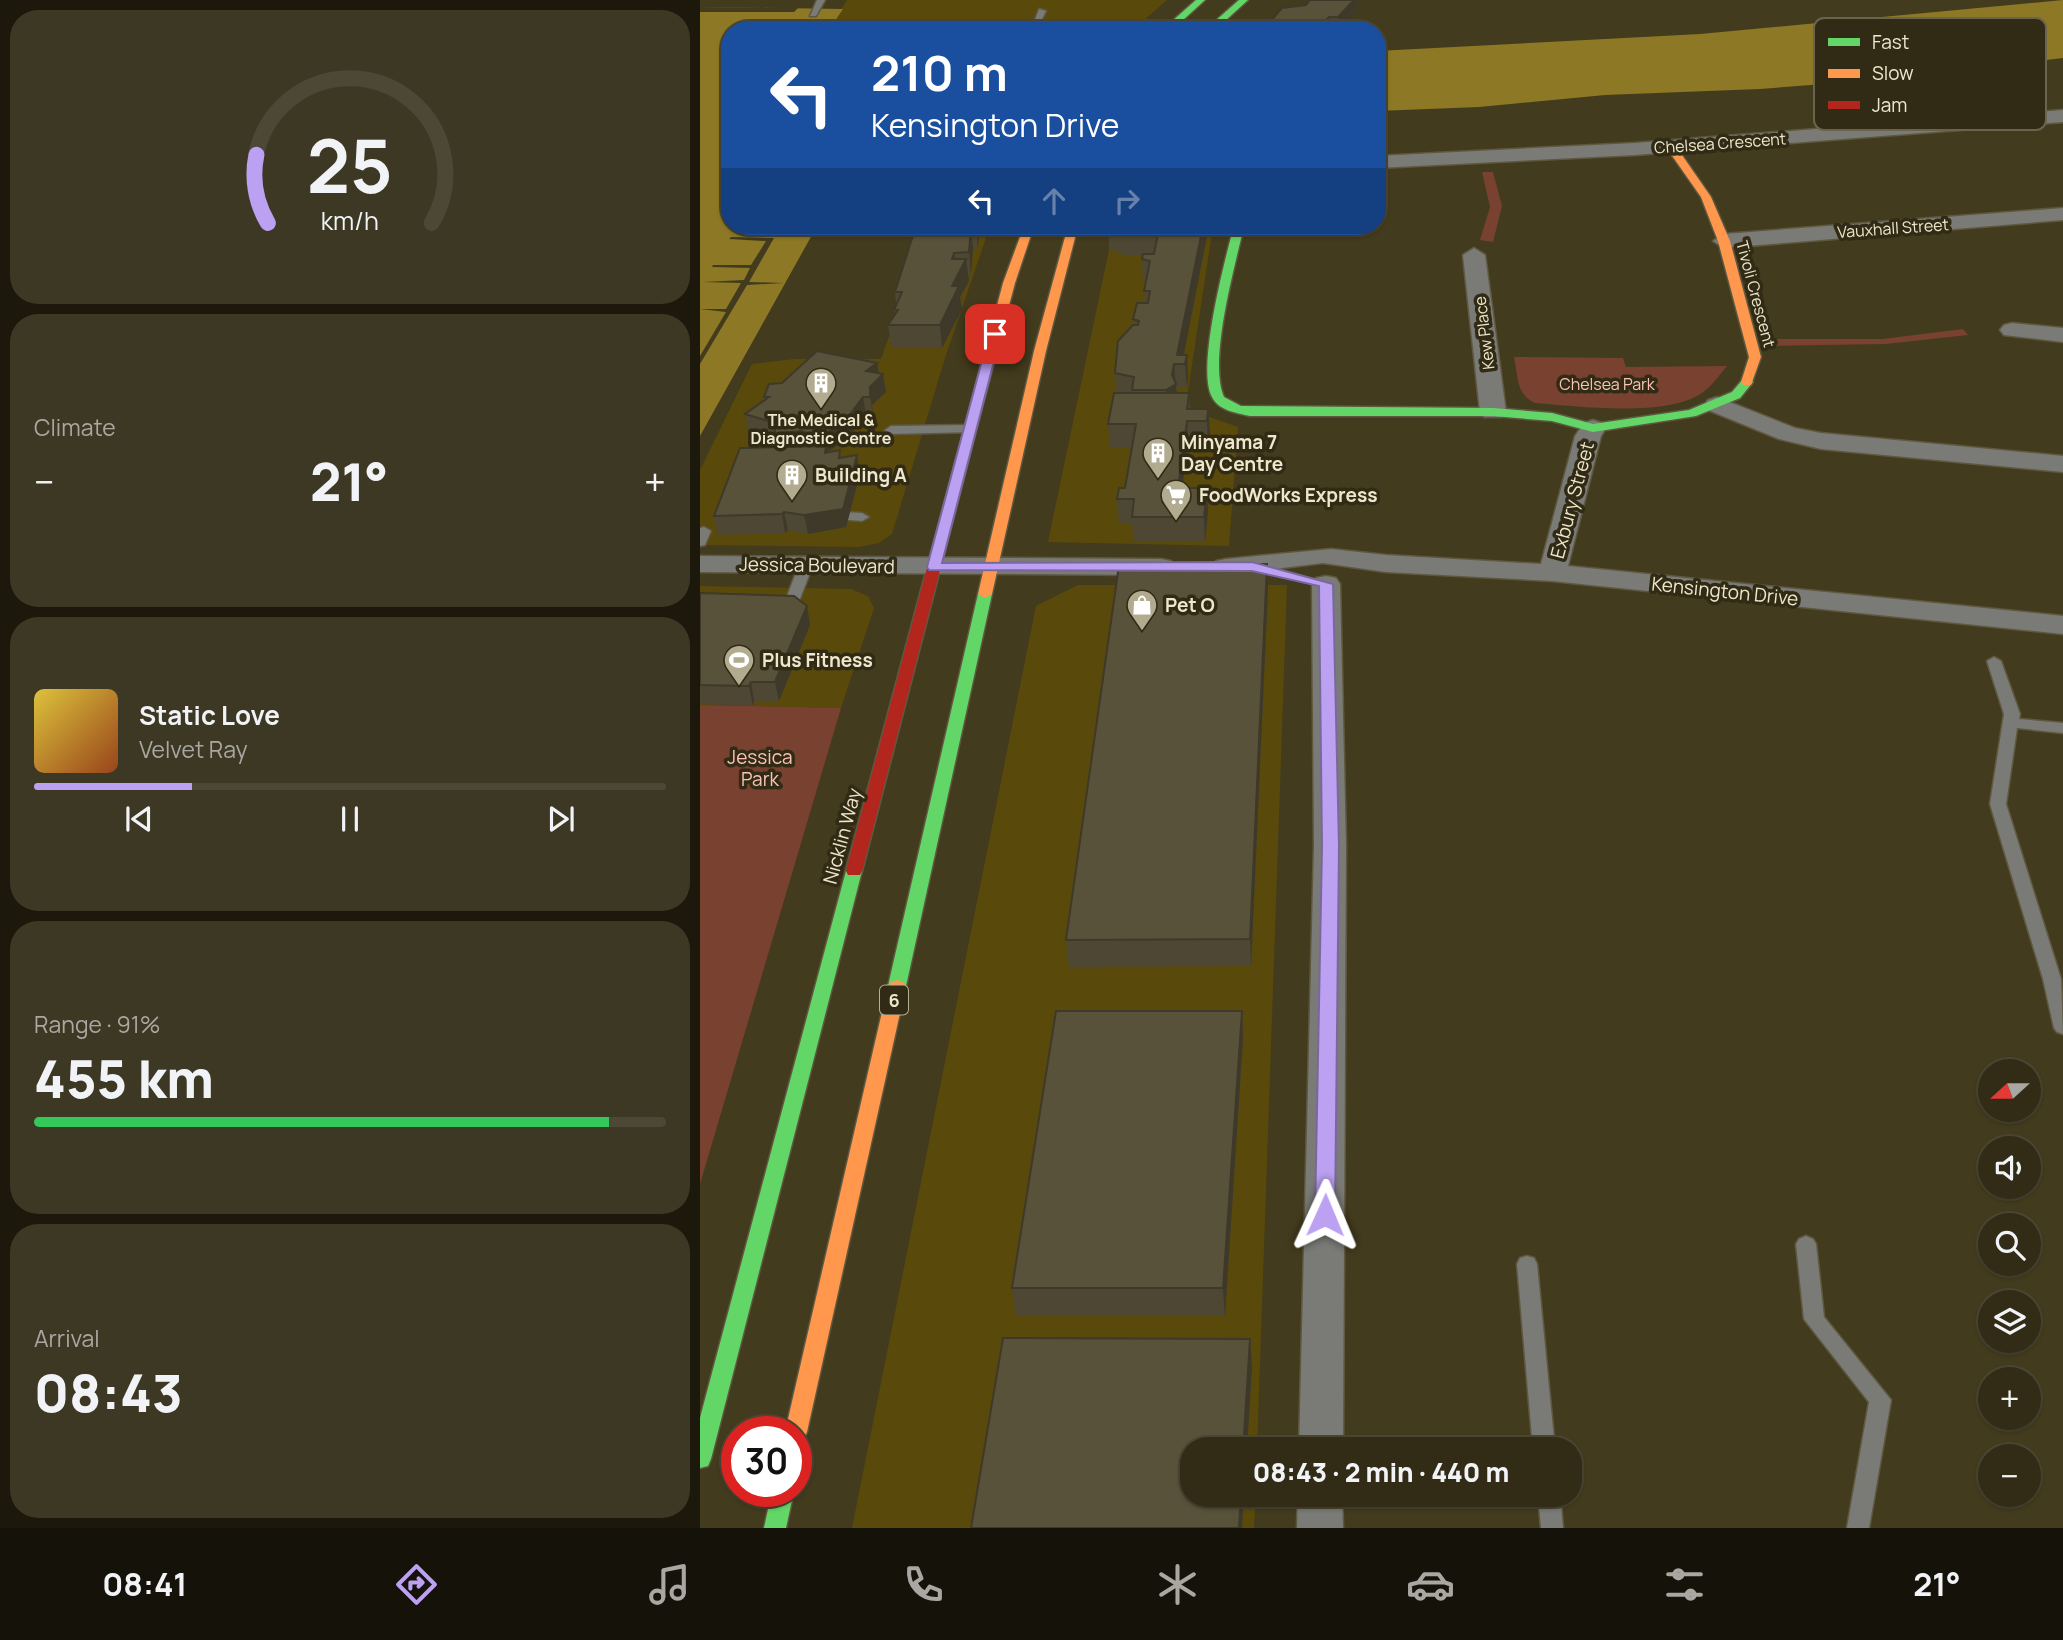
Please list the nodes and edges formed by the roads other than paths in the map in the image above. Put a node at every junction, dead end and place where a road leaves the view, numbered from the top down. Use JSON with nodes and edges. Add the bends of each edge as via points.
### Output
{"nodes":[{"id":1,"x":821,"y":0,"type":"edge"},
{"id":2,"x":1201,"y":0,"type":"edge"},
{"id":3,"x":1244,"y":0,"type":"edge"},
{"id":4,"x":1042,"y":11,"type":"dead end"},
{"id":5,"x":813,"y":14,"type":"dead end"},
{"id":6,"x":1037,"y":21,"type":"edge"},
{"id":7,"x":1176,"y":21,"type":"edge"},
{"id":8,"x":1220,"y":21,"type":"edge"},
{"id":9,"x":1886,"y":130,"type":"edge"},
{"id":10,"x":1671,"y":147,"type":"junction"},
{"id":11,"x":1386,"y":162,"type":"edge"},
{"id":12,"x":2063,"y":214,"type":"edge"},
{"id":13,"x":1026,"y":235,"type":"edge"},
{"id":14,"x":1071,"y":235,"type":"edge"},
{"id":15,"x":1237,"y":235,"type":"edge"},
{"id":16,"x":1724,"y":241,"type":"junction"},
{"id":17,"x":1474,"y":255,"type":"dead end"},
{"id":18,"x":2012,"y":330,"type":"dead end"},
{"id":19,"x":2063,"y":334,"type":"edge"},
{"id":20,"x":1717,"y":405,"type":"junction"},
{"id":21,"x":1493,"y":412,"type":"junction"},
{"id":22,"x":1594,"y":428,"type":"junction"},
{"id":23,"x":971,"y":429,"type":"junction"},
{"id":24,"x":891,"y":430,"type":"dead end"},
{"id":25,"x":2063,"y":464,"type":"edge"},
{"id":26,"x":827,"y":503,"type":"edge"},
{"id":27,"x":862,"y":517,"type":"dead end"},
{"id":28,"x":701,"y":554,"type":"edge"},
{"id":29,"x":806,"y":565,"type":"junction"},
{"id":30,"x":934,"y":567,"type":"junction"},
{"id":31,"x":991,"y":568,"type":"junction"},
{"id":32,"x":1324,"y":570,"type":"junction"},
{"id":33,"x":1552,"y":573,"type":"junction"},
{"id":34,"x":789,"y":609,"type":"edge"},
{"id":35,"x":2063,"y":625,"type":"edge"},
{"id":36,"x":1994,"y":661,"type":"dead end"},
{"id":37,"x":2011,"y":723,"type":"junction"},
{"id":38,"x":2063,"y":727,"type":"edge"},
{"id":39,"x":2057,"y":980,"type":"edge"},
{"id":40,"x":2063,"y":1028,"type":"edge"},
{"id":41,"x":1806,"y":1244,"type":"dead end"},
{"id":42,"x":1527,"y":1264,"type":"dead end"},
{"id":43,"x":800,"y":1416,"type":"edge"},
{"id":44,"x":1321,"y":1437,"type":"edge"},
{"id":45,"x":1543,"y":1437,"type":"edge"},
{"id":46,"x":700,"y":1459,"type":"edge"},
{"id":47,"x":780,"y":1507,"type":"edge"},
{"id":48,"x":1320,"y":1507,"type":"edge"},
{"id":49,"x":1550,"y":1507,"type":"edge"},
{"id":50,"x":775,"y":1528,"type":"edge"},
{"id":51,"x":1320,"y":1528,"type":"edge"},
{"id":52,"x":1552,"y":1528,"type":"edge"},
{"id":53,"x":1858,"y":1528,"type":"edge"}],
"edges":[{"from":1,"to":5,"type":"lane"},
{"from":2,"to":7,"type":"main road"},
{"from":3,"to":8,"type":"main road"},
{"from":4,"to":6,"type":"lane"},
{"from":9,"to":10,"type":"street","name":"Chelsea Crescent"},
{"from":10,"to":11,"type":"street","name":"Chelsea Crescent"},
{"from":10,"to":16,"type":"main road","name":"Tivoli Crescent","via":[[1706,197]]},
{"from":12,"to":16,"type":"street","name":"Vauxhall Street"},
{"from":13,"to":23,"type":"main road","name":"Nicklin Way"},
{"from":14,"to":31,"type":"main road","number":"6"},
{"from":15,"to":21,"type":"main road","via":[[1221,302],[1213,387],[1215,397],[1224,405],[1250,412]]},
{"from":16,"to":20,"type":"main road","name":"Tivoli Crescent","via":[[1755,357],[1750,378],[1736,395]]},
{"from":17,"to":21,"type":"street","name":"Kew Place"},
{"from":18,"to":19,"type":"street"},
{"from":20,"to":22,"type":"main road","name":"Tivoli Crescent","via":[[1670,418]]},
{"from":20,"to":25,"type":"street","via":[[1788,434],[1821,441]]},
{"from":21,"to":22,"type":"main road","via":[[1552,417]]},
{"from":22,"to":33,"type":"street","name":"Exbury Street","via":[[1588,436]]},
{"from":23,"to":24,"type":"lane"},
{"from":23,"to":30,"type":"main road","name":"Nicklin Way"},
{"from":26,"to":27,"type":"lane","via":[[826,515]]},
{"from":28,"to":29,"type":"street","name":"Jessica Boulevard"},
{"from":29,"to":30,"type":"street","name":"Jessica Boulevard"},
{"from":29,"to":34,"type":"lane"},
{"from":30,"to":31,"type":"street","name":"Kensington Drive"},
{"from":30,"to":46,"type":"main road","name":"Nicklin Way"},
{"from":31,"to":32,"type":"street","name":"Kensington Drive"},
{"from":31,"to":43,"type":"main road","number":"6"},
{"from":32,"to":33,"type":"street","name":"Kensington Drive","via":[[1463,566]]},
{"from":32,"to":44,"type":"street","via":[[1330,846]]},
{"from":33,"to":35,"type":"street","name":"Kensington Drive"},
{"from":36,"to":37,"type":"lane"},
{"from":37,"to":38,"type":"lane"},
{"from":37,"to":39,"type":"lane","via":[[1998,804]]},
{"from":39,"to":40,"type":"lane"},
{"from":41,"to":53,"type":"lane","via":[[1814,1319],[1880,1400]]},
{"from":42,"to":45,"type":"lane"},
{"from":47,"to":50,"type":"main road"},
{"from":48,"to":51,"type":"street"},
{"from":49,"to":52,"type":"lane"}]}
